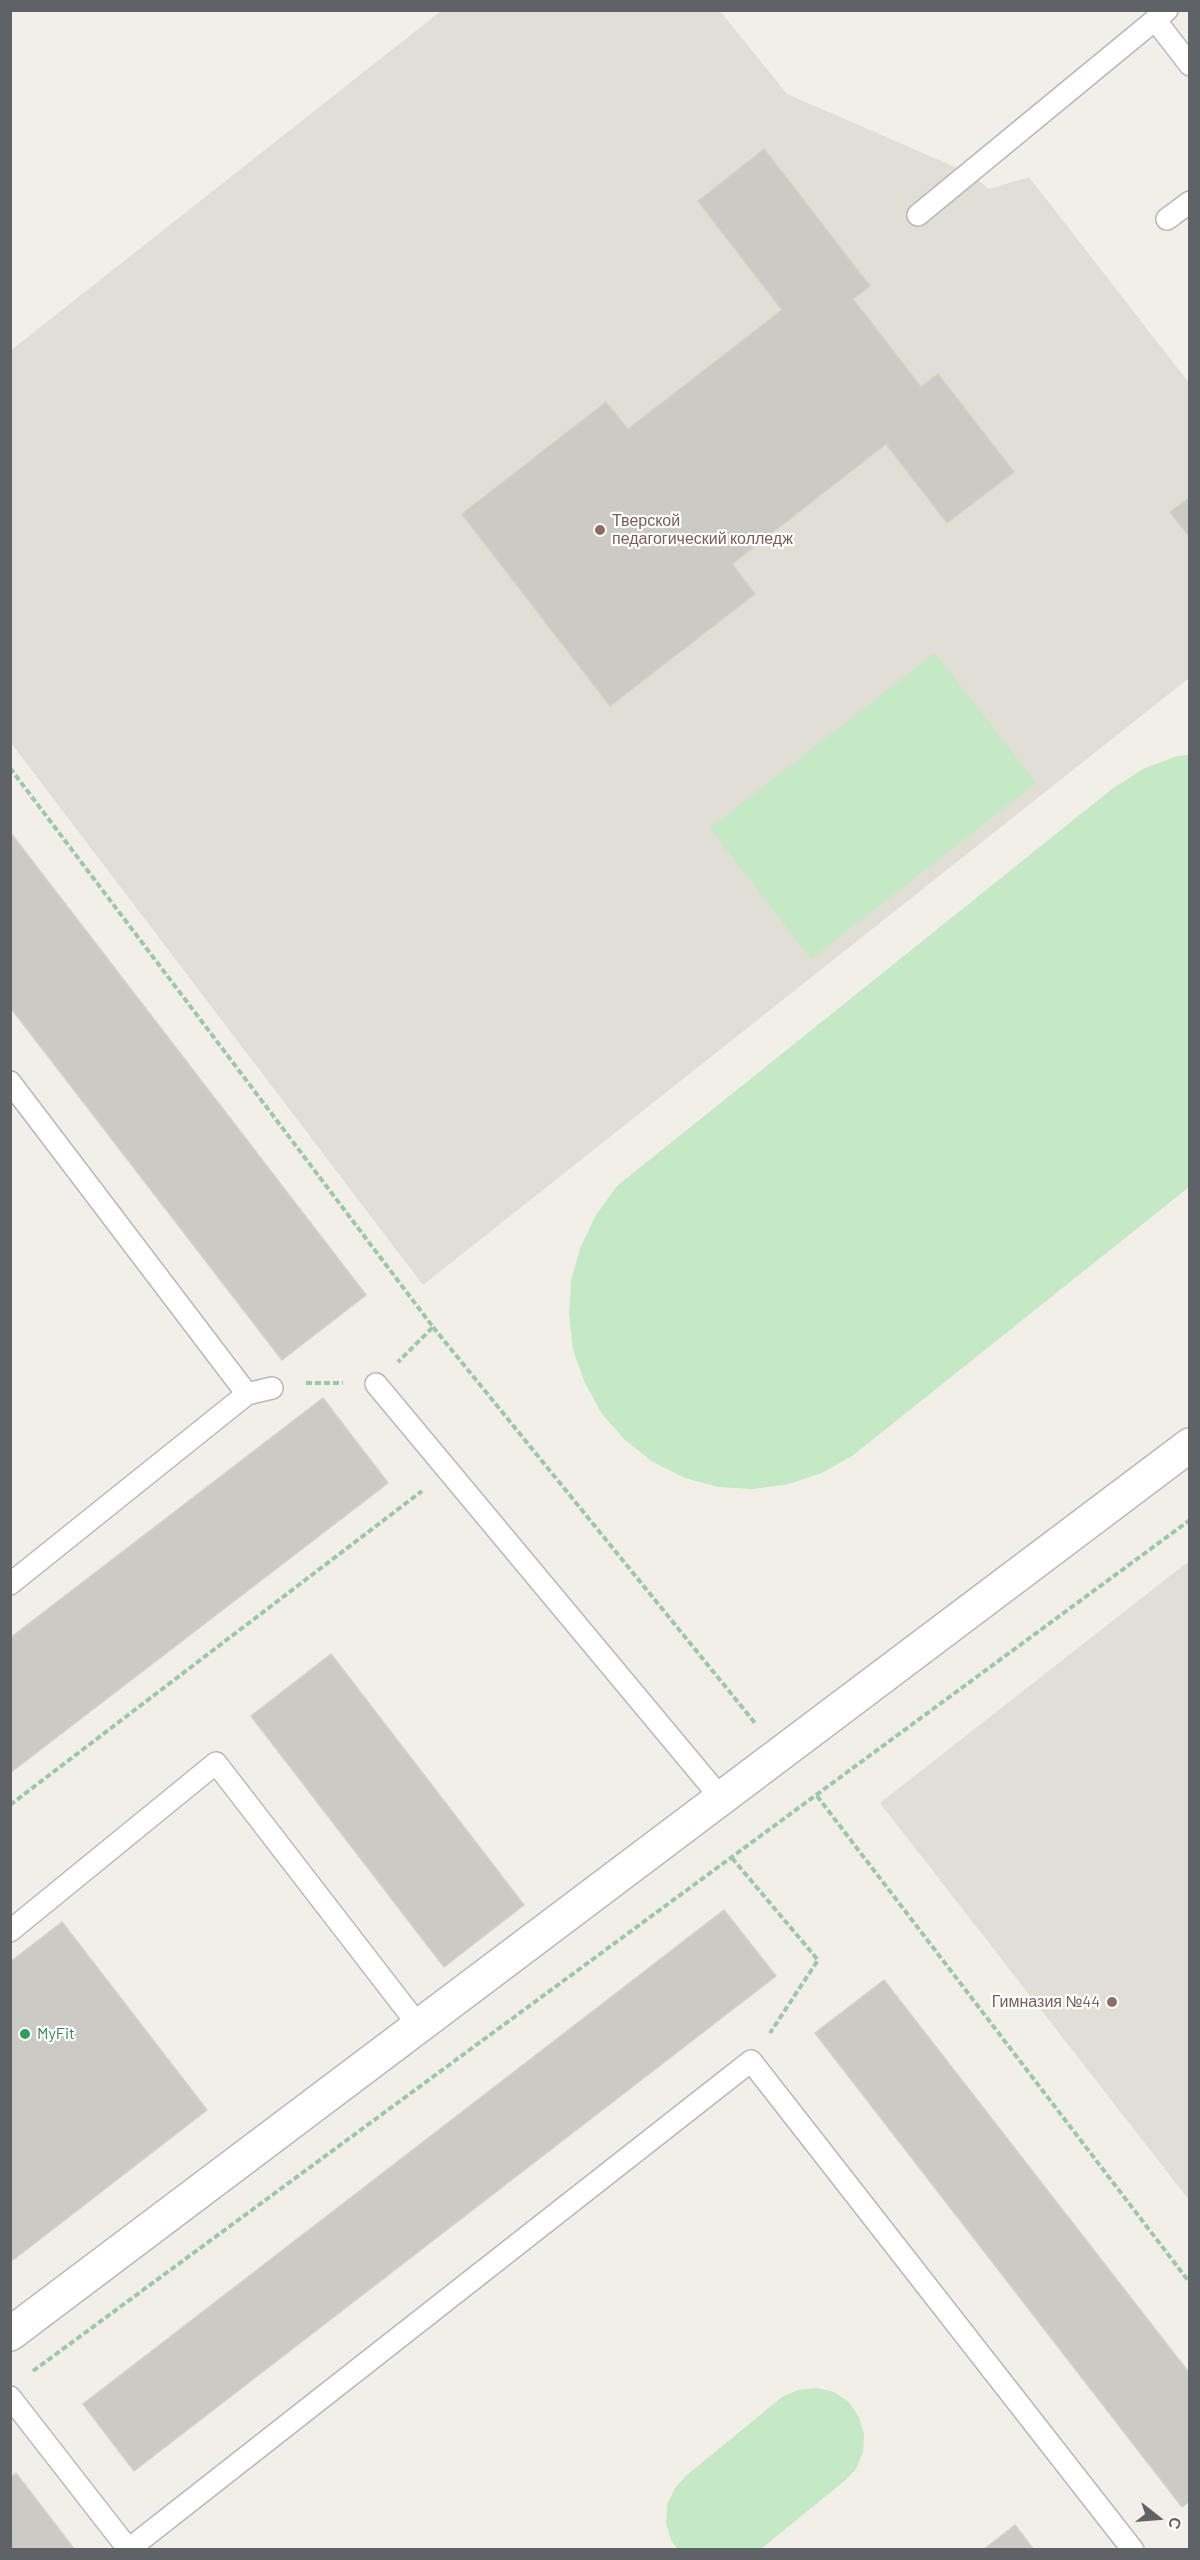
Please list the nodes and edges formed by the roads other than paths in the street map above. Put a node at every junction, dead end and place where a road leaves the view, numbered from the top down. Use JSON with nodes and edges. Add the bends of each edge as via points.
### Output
{"nodes":[{"id":1,"x":1162,"y":16,"type":"edge"},
{"id":2,"x":1190,"y":65,"type":"edge"},
{"id":3,"x":1190,"y":202,"type":"edge"},
{"id":4,"x":918,"y":215,"type":"dead end"},
{"id":5,"x":1167,"y":219,"type":"dead end"},
{"id":6,"x":10,"y":1082,"type":"edge"},
{"id":7,"x":376,"y":1384,"type":"road end"},
{"id":8,"x":272,"y":1388,"type":"road end"},
{"id":9,"x":247,"y":1394,"type":"junction"},
{"id":10,"x":1190,"y":1445,"type":"edge"},
{"id":11,"x":10,"y":1584,"type":"edge"},
{"id":12,"x":721,"y":1798,"type":"junction"},
{"id":13,"x":10,"y":1931,"type":"edge"},
{"id":14,"x":419,"y":2026,"type":"junction"},
{"id":15,"x":15,"y":2322,"type":"edge"},
{"id":16,"x":10,"y":2397,"type":"edge"},
{"id":17,"x":129,"y":2549,"type":"edge"},
{"id":18,"x":1133,"y":2550,"type":"edge"}],
"edges":[{"from":1,"to":2,"type":"lane"},
{"from":1,"to":4,"type":"lane"},
{"from":3,"to":5,"type":"lane"},
{"from":6,"to":9,"type":"lane"},
{"from":7,"to":12,"type":"lane"},
{"from":8,"to":9,"type":"lane"},
{"from":9,"to":11,"type":"lane"},
{"from":10,"to":12,"type":"street"},
{"from":12,"to":14,"type":"street"},
{"from":13,"to":14,"type":"lane","via":[[216,1763]]},
{"from":14,"to":15,"type":"street"},
{"from":16,"to":17,"type":"lane"},
{"from":17,"to":18,"type":"lane","via":[[751,2061]]}]}
